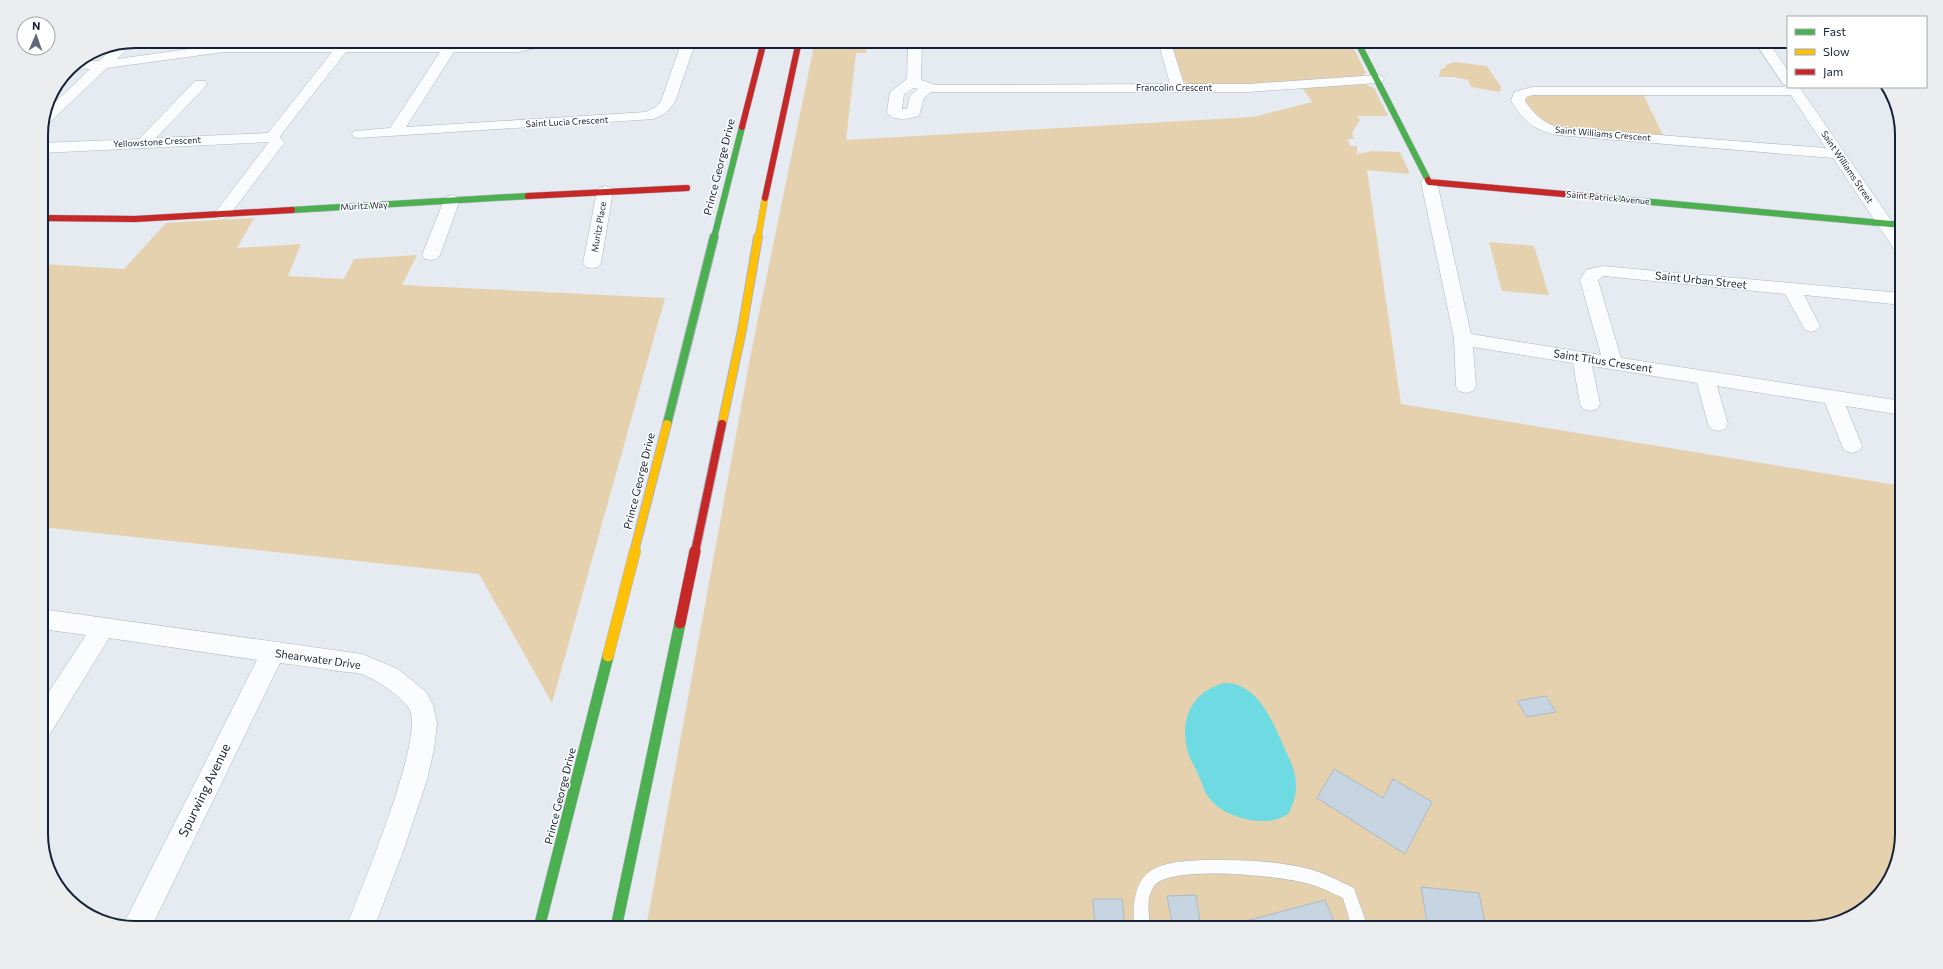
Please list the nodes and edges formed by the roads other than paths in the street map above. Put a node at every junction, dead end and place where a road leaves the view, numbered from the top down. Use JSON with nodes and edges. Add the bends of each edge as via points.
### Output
{"nodes":[{"id":1,"x":218,"y":48,"type":"edge"},
{"id":2,"x":342,"y":48,"type":"edge"},
{"id":3,"x":449,"y":48,"type":"edge"},
{"id":4,"x":687,"y":48,"type":"edge"},
{"id":5,"x":762,"y":48,"type":"edge"},
{"id":6,"x":797,"y":48,"type":"edge"},
{"id":7,"x":915,"y":48,"type":"edge"},
{"id":8,"x":1167,"y":48,"type":"edge"},
{"id":9,"x":1361,"y":48,"type":"edge"},
{"id":10,"x":1766,"y":48,"type":"edge"},
{"id":11,"x":118,"y":50,"type":"edge"},
{"id":12,"x":84,"y":65,"type":"edge"},
{"id":13,"x":102,"y":65,"type":"junction"},
{"id":14,"x":1377,"y":79,"type":"junction"},
{"id":15,"x":1787,"y":79,"type":"edge"},
{"id":16,"x":914,"y":81,"type":"junction"},
{"id":17,"x":200,"y":84,"type":"dead end"},
{"id":18,"x":1787,"y":86,"type":"edge"},
{"id":19,"x":928,"y":88,"type":"junction"},
{"id":20,"x":1178,"y":88,"type":"junction"},
{"id":21,"x":1793,"y":88,"type":"edge"},
{"id":22,"x":51,"y":112,"type":"edge"},
{"id":23,"x":395,"y":132,"type":"junction"},
{"id":24,"x":359,"y":134,"type":"dead end"},
{"id":25,"x":273,"y":137,"type":"junction"},
{"id":26,"x":143,"y":143,"type":"junction"},
{"id":27,"x":48,"y":148,"type":"edge"},
{"id":28,"x":1838,"y":154,"type":"junction"},
{"id":29,"x":1429,"y":182,"type":"junction"},
{"id":30,"x":688,"y":188,"type":"dead end"},
{"id":31,"x":605,"y":191,"type":"junction"},
{"id":32,"x":452,"y":200,"type":"junction"},
{"id":33,"x":222,"y":214,"type":"junction"},
{"id":34,"x":48,"y":218,"type":"edge"},
{"id":35,"x":1885,"y":223,"type":"junction"},
{"id":36,"x":1895,"y":224,"type":"edge"},
{"id":37,"x":1895,"y":238,"type":"edge"},
{"id":38,"x":431,"y":255,"type":"dead end"},
{"id":39,"x":592,"y":263,"type":"dead end"},
{"id":40,"x":1791,"y":288,"type":"junction"},
{"id":41,"x":1895,"y":298,"type":"edge"},
{"id":42,"x":1811,"y":326,"type":"dead end"},
{"id":43,"x":1463,"y":338,"type":"junction"},
{"id":44,"x":1581,"y":358,"type":"junction"},
{"id":45,"x":1614,"y":363,"type":"junction"},
{"id":46,"x":1705,"y":377,"type":"junction"},
{"id":47,"x":1466,"y":386,"type":"dead end"},
{"id":48,"x":1832,"y":397,"type":"junction"},
{"id":49,"x":1590,"y":404,"type":"dead end"},
{"id":50,"x":1895,"y":407,"type":"edge"},
{"id":51,"x":1718,"y":424,"type":"dead end"},
{"id":52,"x":1852,"y":446,"type":"dead end"},
{"id":53,"x":48,"y":620,"type":"edge"},
{"id":54,"x":103,"y":628,"type":"junction"},
{"id":55,"x":273,"y":652,"type":"junction"},
{"id":56,"x":48,"y":715,"type":"edge"},
{"id":57,"x":139,"y":921,"type":"edge"},
{"id":58,"x":363,"y":921,"type":"edge"},
{"id":59,"x":540,"y":921,"type":"edge"},
{"id":60,"x":617,"y":921,"type":"edge"},
{"id":61,"x":1142,"y":921,"type":"edge"},
{"id":62,"x":1358,"y":921,"type":"edge"}],
"edges":[{"from":1,"to":13,"type":"street"},
{"from":2,"to":25,"type":"street"},
{"from":3,"to":23,"type":"street"},
{"from":4,"to":23,"type":"street","name":"Saint Lucia Crescent","via":[[668,102],[661,110],[649,116]]},
{"from":5,"to":59,"type":"main road","name":"Prince George Drive"},
{"from":6,"to":60,"type":"main road","via":[[767,184],[742,330]]},
{"from":7,"to":16,"type":"street"},
{"from":8,"to":20,"type":"street"},
{"from":9,"to":14,"type":"main road"},
{"from":10,"to":15,"type":"street","name":"Saint Williams Street"},
{"from":11,"to":13,"type":"street"},
{"from":12,"to":13,"type":"street"},
{"from":13,"to":22,"type":"street"},
{"from":14,"to":20,"type":"street","name":"Francolin Crescent","via":[[1248,88]]},
{"from":14,"to":29,"type":"main road"},
{"from":16,"to":19,"type":"street"},
{"from":16,"to":19,"type":"street","via":[[897,92],[894,112],[896,114],[914,113],[917,96]]},
{"from":17,"to":26,"type":"street"},
{"from":18,"to":28,"type":"street","name":"Saint Williams Crescent","via":[[1532,91],[1522,93],[1518,100],[1532,121],[1557,131]]},
{"from":19,"to":20,"type":"street","name":"Francolin Crescent"},
{"from":21,"to":28,"type":"street","name":"Saint Williams Street"},
{"from":23,"to":24,"type":"street","name":"Saint Lucia Crescent"},
{"from":25,"to":26,"type":"street","name":"Yellowstone Crescent"},
{"from":25,"to":33,"type":"street","via":[[278,143]]},
{"from":26,"to":27,"type":"street","name":"Yellowstone Crescent"},
{"from":28,"to":35,"type":"street","name":"Saint Williams Street"},
{"from":29,"to":35,"type":"main road","name":"Saint Patrick Avenue"},
{"from":29,"to":43,"type":"street"},
{"from":30,"to":31,"type":"main road","name":"Muritz Way"},
{"from":31,"to":32,"type":"main road","name":"Muritz Way"},
{"from":31,"to":39,"type":"street","name":"Muritz Place"},
{"from":32,"to":33,"type":"main road","name":"Muritz Way"},
{"from":32,"to":38,"type":"street"},
{"from":33,"to":34,"type":"main road","name":"Muritz Way","via":[[135,219]]},
{"from":35,"to":36,"type":"main road","name":"Saint Patrick Avenue"},
{"from":35,"to":37,"type":"street","name":"Saint Williams Street"},
{"from":40,"to":41,"type":"street","name":"Saint Urban Street"},
{"from":40,"to":42,"type":"street"},
{"from":40,"to":45,"type":"street","name":"Saint Urban Street","via":[[1602,271],[1592,274],[1589,280]]},
{"from":43,"to":44,"type":"street","name":"Saint Titus Crescent"},
{"from":43,"to":47,"type":"street"},
{"from":44,"to":45,"type":"street","name":"Saint Titus Crescent"},
{"from":44,"to":49,"type":"street"},
{"from":45,"to":46,"type":"street","name":"Saint Titus Crescent"},
{"from":46,"to":48,"type":"street","name":"Saint Titus Crescent"},
{"from":46,"to":51,"type":"street"},
{"from":48,"to":50,"type":"street","name":"Saint Titus Crescent"},
{"from":48,"to":52,"type":"street"},
{"from":53,"to":54,"type":"street","name":"Shearwater Drive"},
{"from":54,"to":55,"type":"street","name":"Shearwater Drive"},
{"from":54,"to":56,"type":"street"},
{"from":55,"to":57,"type":"street","name":"Spurwing Avenue"},
{"from":55,"to":58,"type":"street","name":"Shearwater Drive","via":[[362,664],[390,676],[422,705],[425,728],[413,785]]},
{"from":61,"to":62,"type":"lane","via":[[1143,890],[1156,874],[1180,868],[1246,867],[1305,875],[1349,893]]}]}
